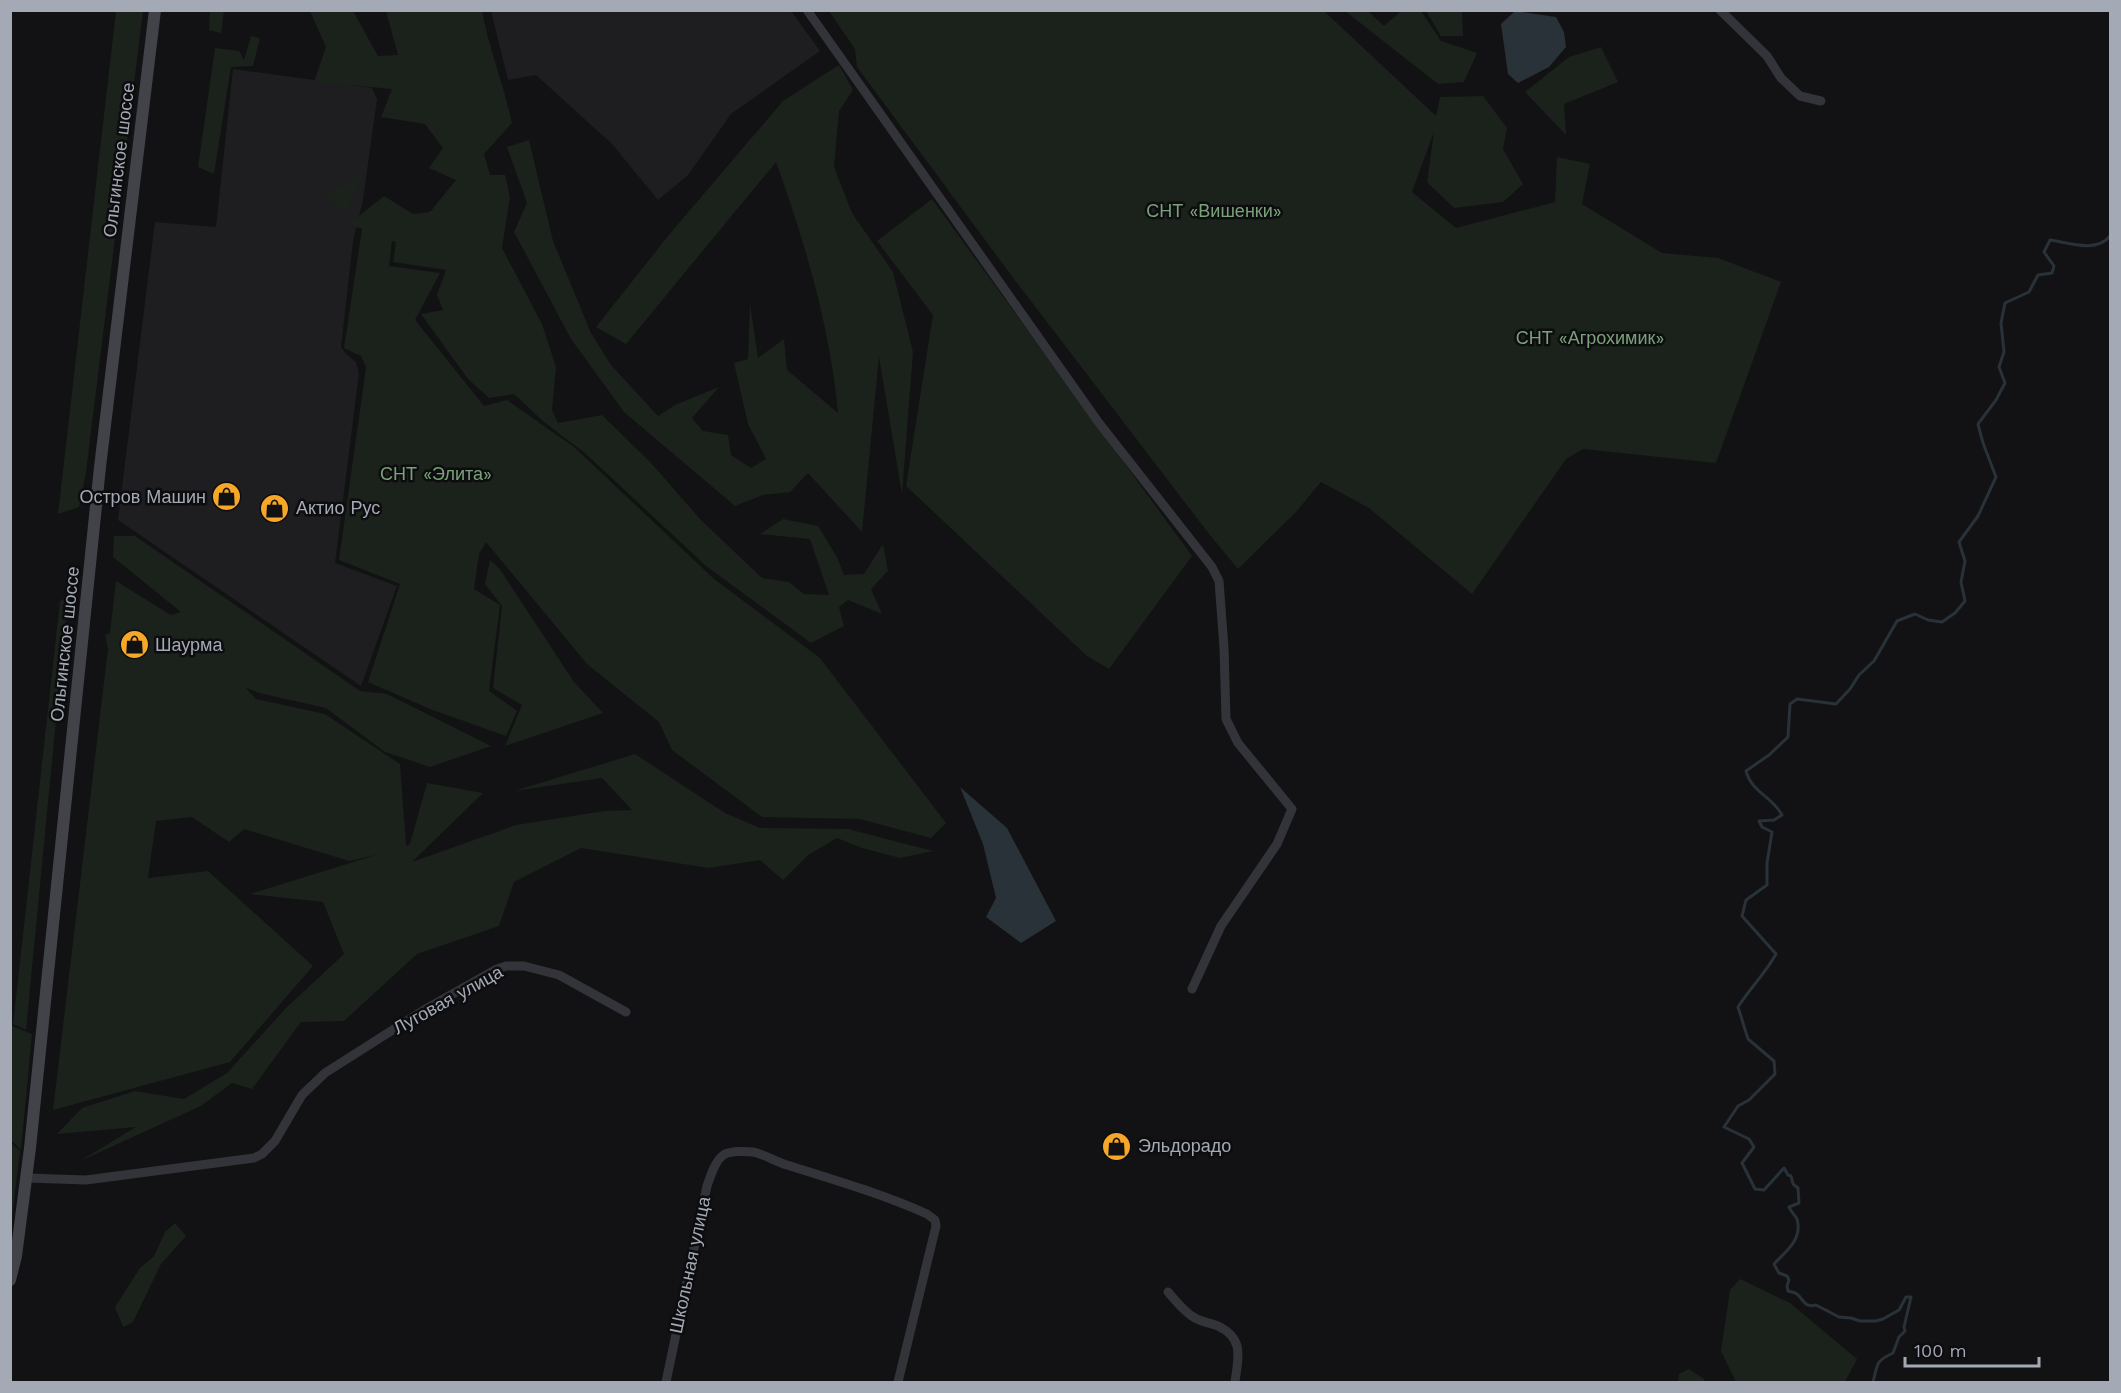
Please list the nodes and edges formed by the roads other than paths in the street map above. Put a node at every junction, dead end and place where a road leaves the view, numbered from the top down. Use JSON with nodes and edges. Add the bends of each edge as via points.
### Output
{"nodes":[{"id":1,"x":155,"y":10,"type":"edge"},
{"id":2,"x":807,"y":10,"type":"edge"},
{"id":3,"x":1720,"y":10,"type":"edge"},
{"id":4,"x":1821,"y":101,"type":"dead end"},
{"id":5,"x":1192,"y":989,"type":"dead end"},
{"id":6,"x":626,"y":1012,"type":"dead end"},
{"id":7,"x":27,"y":1178,"type":"junction"},
{"id":8,"x":10,"y":1280,"type":"edge"},
{"id":9,"x":1168,"y":1292,"type":"dead end"},
{"id":10,"x":666,"y":1383,"type":"edge"},
{"id":11,"x":898,"y":1383,"type":"edge"},
{"id":12,"x":1235,"y":1383,"type":"edge"}],
"edges":[{"from":1,"to":7,"type":"main road","name":"Ольгинское шоссе","via":[[100,467]]},
{"from":2,"to":5,"type":"street","via":[[1092,414],[1202,552],[1219,581],[1226,719],[1238,743],[1292,809],[1277,844],[1221,927]]},
{"from":3,"to":4,"type":"street","via":[[1767,56],[1781,78],[1800,96]]},
{"from":6,"to":7,"type":"street","name":"Луговая улица","via":[[559,975],[524,966],[506,966],[488,973],[325,1073],[294,1108],[275,1141],[254,1158],[86,1180]]},
{"from":7,"to":8,"type":"main road","name":"Ольгинское шоссе"},
{"from":9,"to":12,"type":"street","via":[[1187,1314],[1228,1332],[1236,1342],[1239,1352]]},
{"from":10,"to":11,"type":"street","name":"Школьная улица","via":[[707,1186],[716,1163],[727,1153],[753,1152],[865,1189],[934,1220],[936,1226]]}]}
